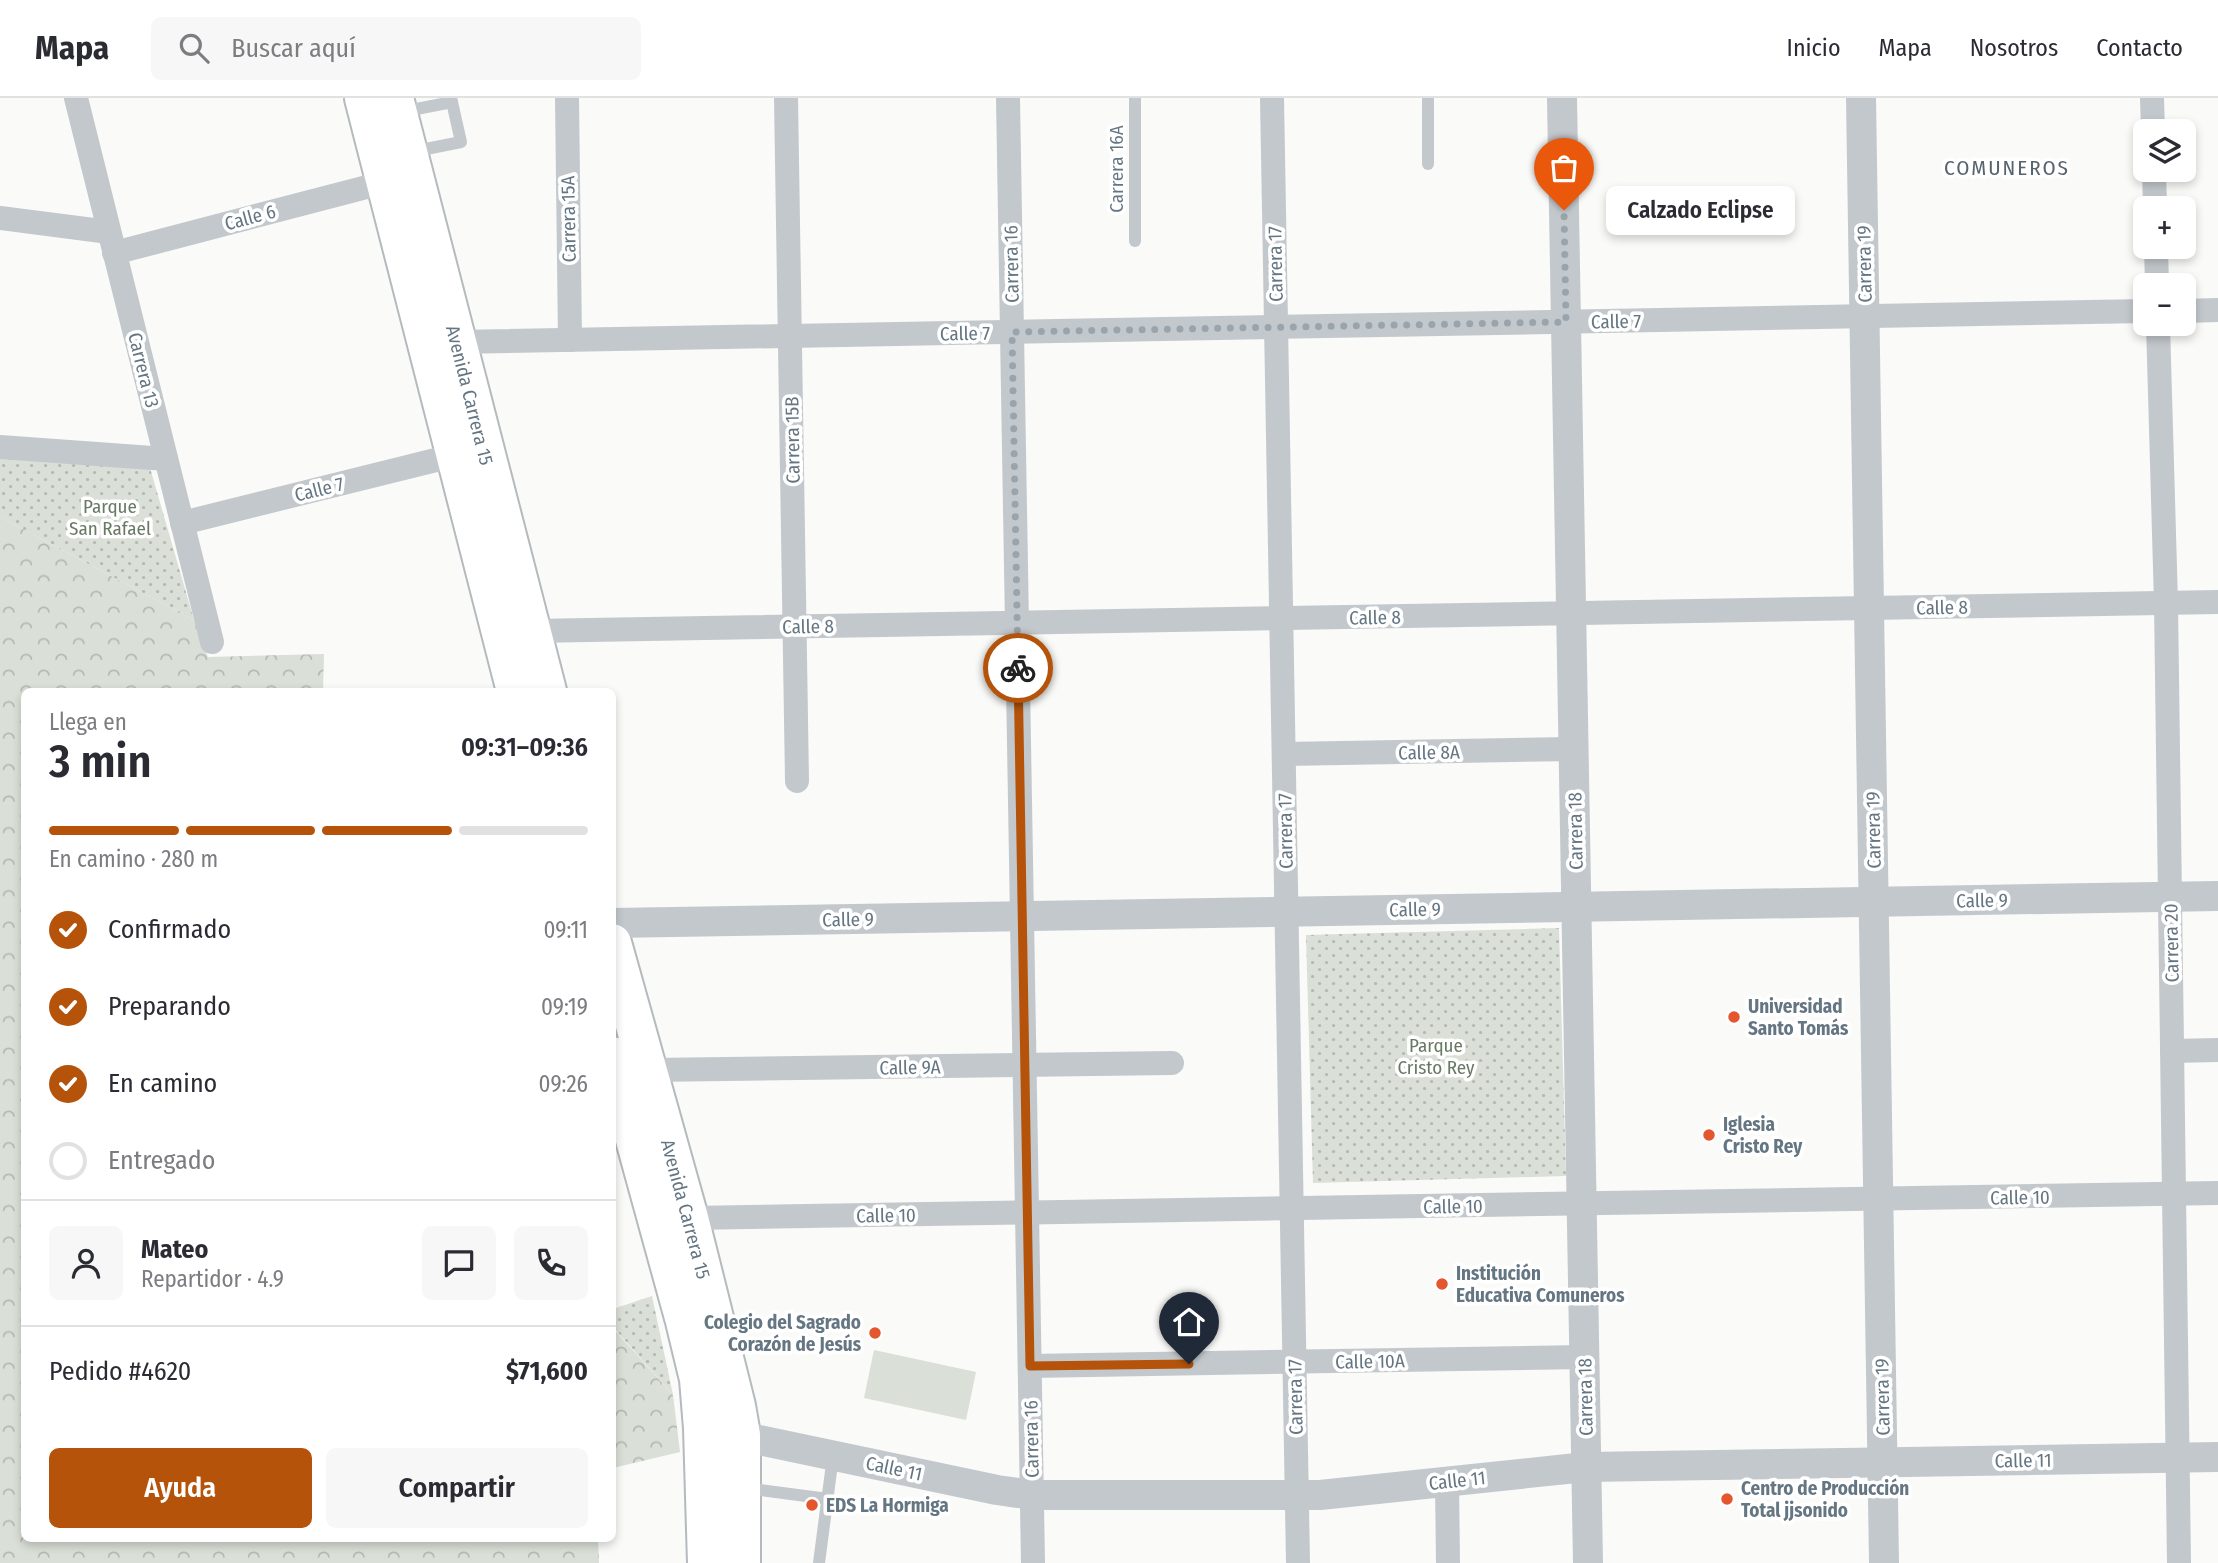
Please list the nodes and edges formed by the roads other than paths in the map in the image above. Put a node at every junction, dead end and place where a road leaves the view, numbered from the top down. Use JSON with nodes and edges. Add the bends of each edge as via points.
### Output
{"nodes":[{"id":1,"x":76,"y":98,"type":"edge"},
{"id":2,"x":566,"y":98,"type":"edge"},
{"id":3,"x":786,"y":98,"type":"edge"},
{"id":4,"x":1008,"y":98,"type":"edge"},
{"id":5,"x":1135,"y":98,"type":"edge"},
{"id":6,"x":1272,"y":98,"type":"edge"},
{"id":7,"x":1427,"y":98,"type":"edge"},
{"id":8,"x":1562,"y":98,"type":"edge"},
{"id":9,"x":1861,"y":98,"type":"edge"},
{"id":10,"x":2152,"y":98,"type":"edge"},
{"id":11,"x":452,"y":100,"type":"edge"},
{"id":12,"x":385,"y":103,"type":"edge"},
{"id":13,"x":2153,"y":119,"type":"edge"},
{"id":14,"x":1428,"y":164,"type":"dead end"},
{"id":15,"x":397,"y":167,"type":"junction"},
{"id":16,"x":0,"y":218,"type":"edge"},
{"id":17,"x":1135,"y":241,"type":"dead end"},
{"id":18,"x":112,"y":243,"type":"junction"},
{"id":19,"x":2218,"y":310,"type":"edge"},
{"id":20,"x":2196,"y":311,"type":"edge"},
{"id":21,"x":2133,"y":312,"type":"edge"},
{"id":22,"x":1865,"y":317,"type":"junction"},
{"id":23,"x":1566,"y":322,"type":"junction"},
{"id":24,"x":1276,"y":327,"type":"junction"},
{"id":25,"x":1012,"y":332,"type":"junction"},
{"id":26,"x":790,"y":336,"type":"junction"},
{"id":27,"x":2158,"y":336,"type":"edge"},
{"id":28,"x":570,"y":340,"type":"junction"},
{"id":29,"x":457,"y":342,"type":"junction"},
{"id":30,"x":0,"y":447,"type":"edge"},
{"id":31,"x":456,"y":455,"type":"junction"},
{"id":32,"x":166,"y":458,"type":"junction"},
{"id":33,"x":182,"y":523,"type":"junction"},
{"id":34,"x":2218,"y":602,"type":"edge"},
{"id":35,"x":2166,"y":603,"type":"junction"},
{"id":36,"x":1869,"y":608,"type":"junction"},
{"id":37,"x":1571,"y":613,"type":"junction"},
{"id":38,"x":1281,"y":618,"type":"junction"},
{"id":39,"x":1017,"y":623,"type":"junction"},
{"id":40,"x":795,"y":626,"type":"junction"},
{"id":41,"x":531,"y":631,"type":"junction"},
{"id":42,"x":212,"y":642,"type":"dead end"},
{"id":43,"x":515,"y":688,"type":"edge"},
{"id":44,"x":546,"y":688,"type":"edge"},
{"id":45,"x":1573,"y":749,"type":"junction"},
{"id":46,"x":1284,"y":754,"type":"junction"},
{"id":47,"x":797,"y":781,"type":"dead end"},
{"id":48,"x":2218,"y":896,"type":"edge"},
{"id":49,"x":2170,"y":897,"type":"junction"},
{"id":50,"x":1874,"y":902,"type":"junction"},
{"id":51,"x":1576,"y":907,"type":"junction"},
{"id":52,"x":1286,"y":912,"type":"junction"},
{"id":53,"x":1022,"y":916,"type":"junction"},
{"id":54,"x":616,"y":923,"type":"edge"},
{"id":55,"x":616,"y":957,"type":"edge"},
{"id":56,"x":2218,"y":1050,"type":"edge"},
{"id":57,"x":2172,"y":1051,"type":"junction"},
{"id":58,"x":1172,"y":1063,"type":"dead end"},
{"id":59,"x":1024,"y":1065,"type":"junction"},
{"id":60,"x":649,"y":1070,"type":"junction"},
{"id":61,"x":616,"y":1071,"type":"edge"},
{"id":62,"x":2174,"y":1194,"type":"junction"},
{"id":63,"x":2218,"y":1194,"type":"edge"},
{"id":64,"x":1878,"y":1199,"type":"junction"},
{"id":65,"x":1582,"y":1204,"type":"junction"},
{"id":66,"x":1292,"y":1209,"type":"junction"},
{"id":67,"x":1027,"y":1213,"type":"junction"},
{"id":68,"x":689,"y":1219,"type":"junction"},
{"id":69,"x":1584,"y":1357,"type":"junction"},
{"id":70,"x":1295,"y":1362,"type":"junction"},
{"id":71,"x":1030,"y":1366,"type":"junction"},
{"id":72,"x":703,"y":1428,"type":"junction"},
{"id":73,"x":741,"y":1435,"type":"junction"},
{"id":74,"x":833,"y":1456,"type":"junction"},
{"id":75,"x":2218,"y":1457,"type":"edge"},
{"id":76,"x":2178,"y":1458,"type":"junction"},
{"id":77,"x":1883,"y":1462,"type":"junction"},
{"id":78,"x":1587,"y":1467,"type":"junction"},
{"id":79,"x":1447,"y":1482,"type":"junction"},
{"id":80,"x":741,"y":1487,"type":"junction"},
{"id":81,"x":1032,"y":1495,"type":"junction"},
{"id":82,"x":1297,"y":1496,"type":"junction"},
{"id":83,"x":828,"y":1499,"type":"junction"},
{"id":84,"x":707,"y":1563,"type":"edge"},
{"id":85,"x":741,"y":1563,"type":"edge"},
{"id":86,"x":820,"y":1563,"type":"edge"},
{"id":87,"x":1033,"y":1563,"type":"edge"},
{"id":88,"x":1298,"y":1563,"type":"edge"},
{"id":89,"x":1448,"y":1563,"type":"edge"},
{"id":90,"x":1588,"y":1563,"type":"edge"},
{"id":91,"x":1884,"y":1563,"type":"edge"},
{"id":92,"x":2179,"y":1563,"type":"edge"}],
"edges":[{"from":1,"to":18,"type":"street","name":"Carrera 13"},
{"from":2,"to":28,"type":"street","name":"Carrera 15A"},
{"from":3,"to":26,"type":"street","name":"Carrera 15B"},
{"from":4,"to":25,"type":"street","name":"Carrera 16"},
{"from":5,"to":17,"type":"lane","name":"Carrera 16A"},
{"from":6,"to":24,"type":"street","name":"Carrera 17"},
{"from":7,"to":14,"type":"lane"},
{"from":8,"to":23,"type":"street","name":"Carrera 18"},
{"from":9,"to":22,"type":"street","name":"Carrera 19"},
{"from":10,"to":13,"type":"street"},
{"from":11,"to":12,"type":"lane"},
{"from":11,"to":15,"type":"lane","via":[[461,142]]},
{"from":12,"to":15,"type":"main road","name":"Avenida Carrera 15"},
{"from":15,"to":18,"type":"street","name":"Calle 6"},
{"from":15,"to":29,"type":"main road","name":"Avenida Carrera 15"},
{"from":15,"to":31,"type":"main road","name":"Avenida Carrera 15"},
{"from":16,"to":18,"type":"street","name":"Calle 6"},
{"from":18,"to":32,"type":"street","name":"Carrera 13"},
{"from":19,"to":20,"type":"street"},
{"from":21,"to":22,"type":"street","name":"Calle 7"},
{"from":22,"to":23,"type":"street","name":"Calle 7"},
{"from":22,"to":36,"type":"street","name":"Carrera 19"},
{"from":23,"to":24,"type":"street","name":"Calle 7"},
{"from":23,"to":37,"type":"street","name":"Carrera 18"},
{"from":24,"to":25,"type":"street","name":"Calle 7"},
{"from":24,"to":38,"type":"street","name":"Carrera 17"},
{"from":25,"to":26,"type":"street","name":"Calle 7"},
{"from":25,"to":39,"type":"street","name":"Carrera 16"},
{"from":26,"to":28,"type":"street","name":"Calle 7"},
{"from":26,"to":40,"type":"street","name":"Carrera 15B"},
{"from":27,"to":35,"type":"street","name":"Carrera 20"},
{"from":28,"to":29,"type":"street","name":"Calle 7"},
{"from":29,"to":41,"type":"main road","name":"Avenida Carrera 15"},
{"from":30,"to":32,"type":"street"},
{"from":31,"to":33,"type":"street","name":"Calle 7"},
{"from":31,"to":43,"type":"main road","name":"Avenida Carrera 15"},
{"from":32,"to":33,"type":"street","name":"Carrera 13"},
{"from":33,"to":42,"type":"street","name":"Carrera 13"},
{"from":34,"to":35,"type":"street","name":"Calle 8"},
{"from":35,"to":36,"type":"street","name":"Calle 8"},
{"from":35,"to":49,"type":"street","name":"Carrera 20"},
{"from":36,"to":37,"type":"street","name":"Calle 8"},
{"from":36,"to":50,"type":"street","name":"Carrera 19"},
{"from":37,"to":38,"type":"street","name":"Calle 8"},
{"from":37,"to":45,"type":"street","name":"Carrera 18"},
{"from":38,"to":39,"type":"street","name":"Calle 8"},
{"from":38,"to":46,"type":"street","name":"Carrera 17"},
{"from":39,"to":40,"type":"street","name":"Calle 8"},
{"from":39,"to":53,"type":"street","name":"Carrera 16"},
{"from":40,"to":41,"type":"street","name":"Calle 8"},
{"from":40,"to":47,"type":"street","name":"Carrera 15B"},
{"from":41,"to":44,"type":"main road","name":"Avenida Carrera 15"},
{"from":45,"to":46,"type":"street","name":"Calle 8A"},
{"from":45,"to":51,"type":"street","name":"Carrera 18"},
{"from":46,"to":52,"type":"street","name":"Carrera 17"},
{"from":48,"to":49,"type":"street","name":"Calle 9"},
{"from":49,"to":50,"type":"street","name":"Calle 9"},
{"from":49,"to":57,"type":"street","name":"Carrera 20"},
{"from":50,"to":51,"type":"street","name":"Calle 9"},
{"from":50,"to":64,"type":"street","name":"Carrera 19"},
{"from":51,"to":52,"type":"street","name":"Calle 9"},
{"from":51,"to":65,"type":"street","name":"Carrera 18"},
{"from":52,"to":53,"type":"street","name":"Calle 9"},
{"from":52,"to":66,"type":"street","name":"Carrera 17"},
{"from":53,"to":54,"type":"street","name":"Calle 9"},
{"from":53,"to":59,"type":"street","name":"Carrera 16"},
{"from":55,"to":60,"type":"main road","name":"Avenida Carrera 15"},
{"from":56,"to":57,"type":"street"},
{"from":57,"to":62,"type":"street","name":"Carrera 20"},
{"from":58,"to":59,"type":"street","name":"Calle 9A"},
{"from":59,"to":60,"type":"street","name":"Calle 9A"},
{"from":59,"to":67,"type":"street","name":"Carrera 16"},
{"from":60,"to":68,"type":"main road","name":"Avenida Carrera 15"},
{"from":61,"to":72,"type":"main road","name":"Avenida Carrera 15","via":[[693,1353]]},
{"from":62,"to":63,"type":"street","name":"Calle 10"},
{"from":62,"to":64,"type":"street","name":"Calle 10"},
{"from":62,"to":76,"type":"street","name":"Carrera 20"},
{"from":64,"to":65,"type":"street","name":"Calle 10"},
{"from":64,"to":77,"type":"street","name":"Carrera 19"},
{"from":65,"to":66,"type":"street","name":"Calle 10"},
{"from":65,"to":69,"type":"street","name":"Carrera 18"},
{"from":66,"to":67,"type":"street","name":"Calle 10"},
{"from":66,"to":70,"type":"street","name":"Carrera 17"},
{"from":67,"to":68,"type":"street","name":"Calle 10"},
{"from":67,"to":71,"type":"street","name":"Carrera 16"},
{"from":68,"to":73,"type":"main road","name":"Avenida Carrera 15"},
{"from":69,"to":70,"type":"street","name":"Calle 10A"},
{"from":69,"to":78,"type":"street","name":"Carrera 18"},
{"from":70,"to":71,"type":"street","name":"Calle 10A"},
{"from":70,"to":82,"type":"street","name":"Carrera 17"},
{"from":71,"to":81,"type":"street","name":"Carrera 16"},
{"from":72,"to":73,"type":"street","name":"Calle 11"},
{"from":72,"to":84,"type":"main road","name":"Avenida Carrera 15"},
{"from":73,"to":74,"type":"street","name":"Calle 11"},
{"from":73,"to":80,"type":"main road","name":"Avenida Carrera 15"},
{"from":74,"to":81,"type":"street","name":"Calle 11"},
{"from":74,"to":83,"type":"lane"},
{"from":75,"to":76,"type":"street","name":"Calle 11"},
{"from":76,"to":77,"type":"street","name":"Calle 11"},
{"from":76,"to":92,"type":"street","name":"Carrera 20"},
{"from":77,"to":78,"type":"street","name":"Calle 11"},
{"from":77,"to":91,"type":"street","name":"Carrera 19"},
{"from":78,"to":79,"type":"street","name":"Calle 11"},
{"from":78,"to":90,"type":"street","name":"Carrera 18"},
{"from":79,"to":82,"type":"street","name":"Calle 11"},
{"from":79,"to":89,"type":"street"},
{"from":80,"to":83,"type":"lane"},
{"from":80,"to":85,"type":"main road","name":"Avenida Carrera 15"},
{"from":81,"to":82,"type":"street","name":"Calle 11"},
{"from":81,"to":87,"type":"street","name":"Carrera 16"},
{"from":82,"to":88,"type":"street","name":"Carrera 17"},
{"from":83,"to":86,"type":"lane"}]}
